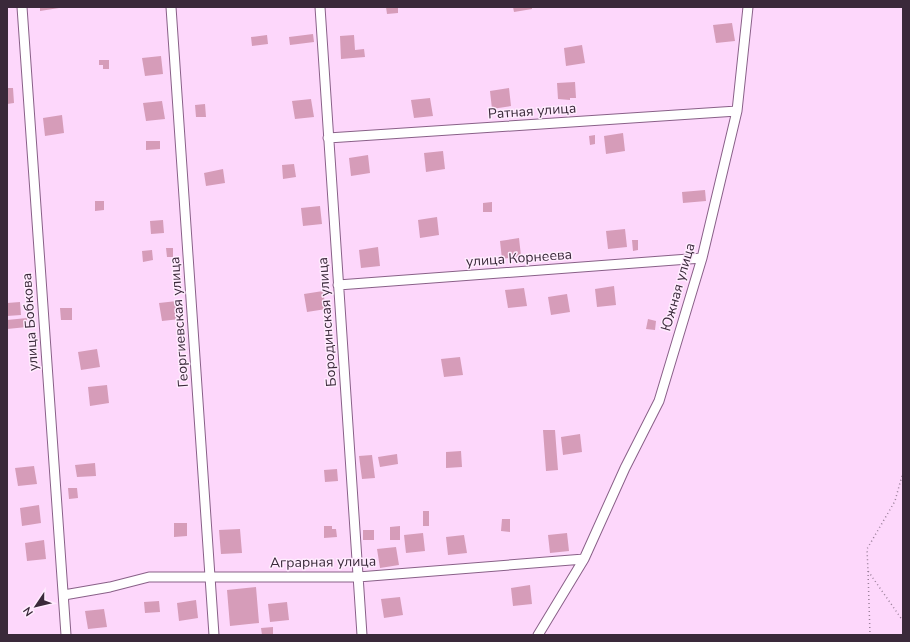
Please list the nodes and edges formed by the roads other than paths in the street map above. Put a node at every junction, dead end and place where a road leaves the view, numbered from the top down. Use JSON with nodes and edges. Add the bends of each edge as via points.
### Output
{"nodes":[{"id":1,"x":22,"y":7,"type":"edge"},
{"id":2,"x":171,"y":7,"type":"edge"},
{"id":3,"x":320,"y":7,"type":"edge"},
{"id":4,"x":748,"y":7,"type":"edge"},
{"id":5,"x":737,"y":111,"type":"junction"},
{"id":6,"x":328,"y":138,"type":"junction"},
{"id":7,"x":702,"y":258,"type":"junction"},
{"id":8,"x":338,"y":285,"type":"junction"},
{"id":9,"x":584,"y":559,"type":"junction"},
{"id":10,"x":210,"y":576,"type":"junction"},
{"id":11,"x":358,"y":577,"type":"junction"},
{"id":12,"x":64,"y":595,"type":"junction"},
{"id":13,"x":66,"y":635,"type":"edge"},
{"id":14,"x":214,"y":635,"type":"edge"},
{"id":15,"x":362,"y":635,"type":"edge"},
{"id":16,"x":538,"y":635,"type":"edge"}],
"edges":[{"from":1,"to":12,"type":"street","name":"улица Бобкова"},
{"from":2,"to":10,"type":"street","name":"Георгиевская улица"},
{"from":3,"to":6,"type":"street","name":"Бородинская улица"},
{"from":4,"to":5,"type":"street","name":"Южная улица"},
{"from":5,"to":6,"type":"street","name":"Ратная улица"},
{"from":5,"to":7,"type":"street","name":"Южная улица"},
{"from":6,"to":8,"type":"street","name":"Бородинская улица"},
{"from":7,"to":8,"type":"street","name":"улица Корнеева"},
{"from":7,"to":9,"type":"street","name":"Южная улица","via":[[659,401]]},
{"from":8,"to":11,"type":"street","name":"Бородинская улица"},
{"from":9,"to":11,"type":"street","name":"Аграрная улица"},
{"from":9,"to":16,"type":"street","name":"Южная улица"},
{"from":10,"to":11,"type":"street","name":"Аграрная улица"},
{"from":10,"to":12,"type":"street","name":"Аграрная улица","via":[[149,577]]},
{"from":10,"to":14,"type":"street","name":"Георгиевская улица"},
{"from":11,"to":15,"type":"street","name":"Бородинская улица"},
{"from":12,"to":13,"type":"street","name":"улица Бобкова"}]}
